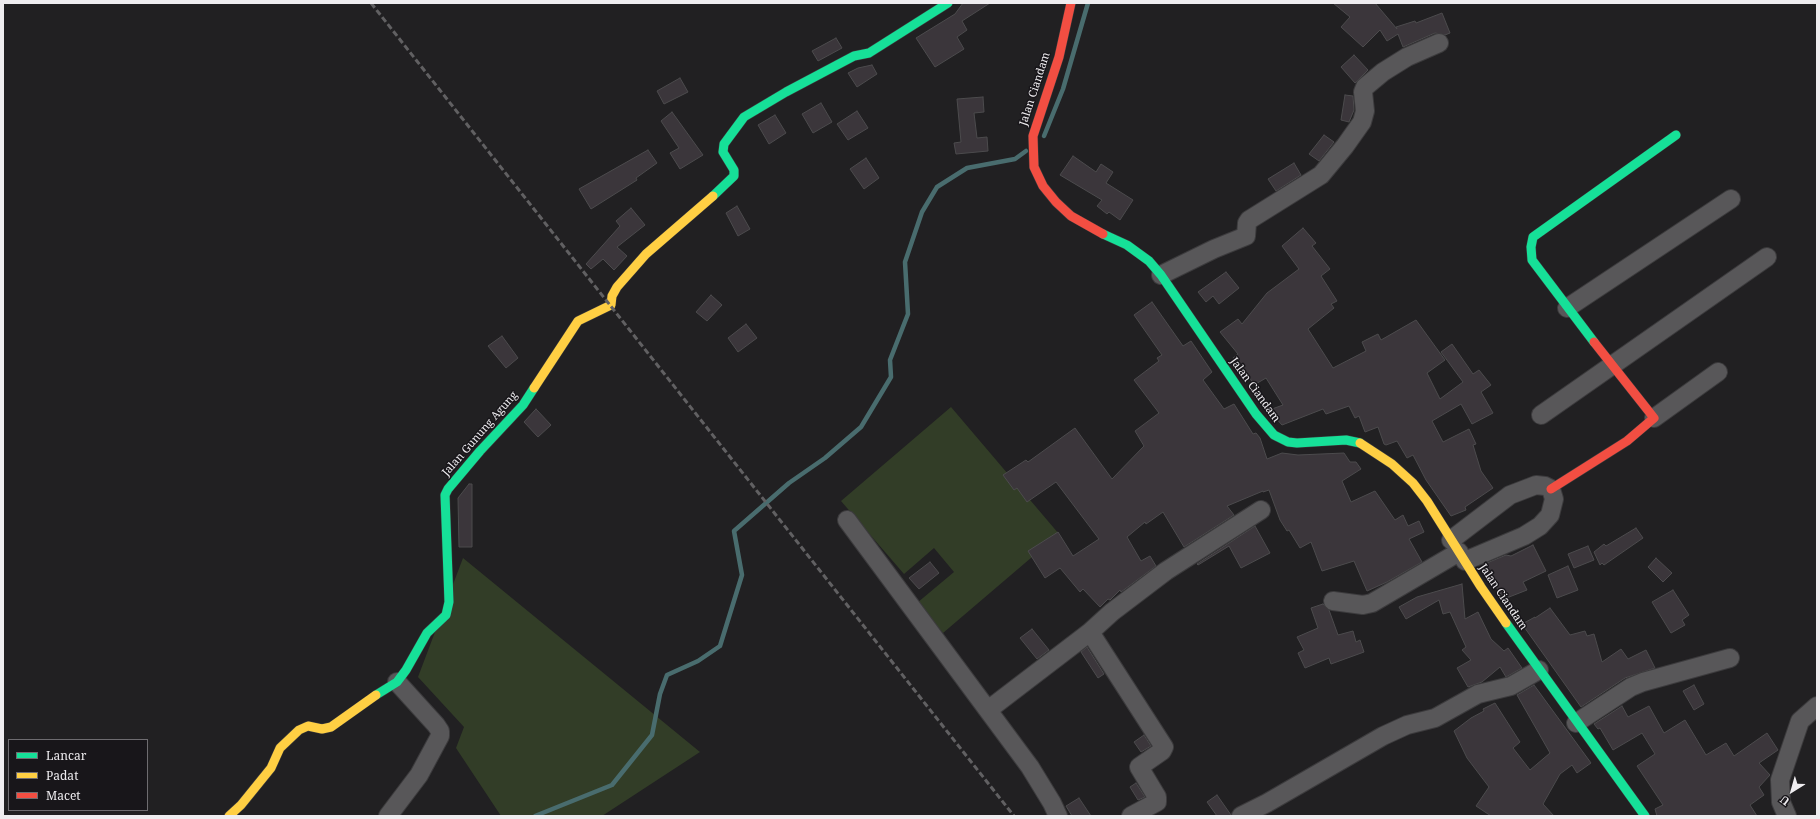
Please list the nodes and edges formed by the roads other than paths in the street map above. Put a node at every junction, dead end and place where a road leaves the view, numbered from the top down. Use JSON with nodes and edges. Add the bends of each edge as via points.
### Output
{"nodes":[{"id":1,"x":948,"y":3,"type":"edge"},
{"id":2,"x":1072,"y":3,"type":"edge"},
{"id":3,"x":1439,"y":42,"type":"dead end"},
{"id":4,"x":1676,"y":135,"type":"dead end"},
{"id":5,"x":1731,"y":199,"type":"dead end"},
{"id":6,"x":1767,"y":257,"type":"dead end"},
{"id":7,"x":1161,"y":274,"type":"junction"},
{"id":8,"x":1567,"y":308,"type":"junction"},
{"id":9,"x":1613,"y":365,"type":"junction"},
{"id":10,"x":1718,"y":372,"type":"dead end"},
{"id":11,"x":1541,"y":415,"type":"dead end"},
{"id":12,"x":1654,"y":418,"type":"junction"},
{"id":13,"x":1551,"y":489,"type":"junction"},
{"id":14,"x":1261,"y":510,"type":"dead end"},
{"id":15,"x":847,"y":520,"type":"dead end"},
{"id":16,"x":1458,"y":551,"type":"junction"},
{"id":17,"x":1333,"y":601,"type":"dead end"},
{"id":18,"x":1090,"y":632,"type":"junction"},
{"id":19,"x":1730,"y":658,"type":"dead end"},
{"id":20,"x":1539,"y":670,"type":"junction"},
{"id":21,"x":397,"y":682,"type":"junction"},
{"id":22,"x":1817,"y":706,"type":"edge"},
{"id":23,"x":988,"y":710,"type":"junction"},
{"id":24,"x":1576,"y":723,"type":"junction"},
{"id":25,"x":229,"y":816,"type":"edge"},
{"id":26,"x":388,"y":816,"type":"edge"},
{"id":27,"x":1058,"y":816,"type":"edge"},
{"id":28,"x":1131,"y":816,"type":"edge"},
{"id":29,"x":1241,"y":816,"type":"edge"},
{"id":30,"x":1645,"y":816,"type":"edge"},
{"id":31,"x":1787,"y":816,"type":"edge"}],
"edges":[{"from":1,"to":21,"type":"street","name":"Jalan Gunung Agung","via":[[869,53],[854,56],[786,92],[744,118],[724,144],[723,152],[734,170],[734,176],[730,181],[646,254],[617,287],[611,305],[578,321],[523,405],[448,489],[445,495],[449,602],[446,614],[427,633]]},
{"from":2,"to":7,"type":"street","name":"Jalan Ciandam","via":[[1059,57],[1035,124],[1032,158],[1037,176],[1062,208],[1088,226],[1140,253]]},
{"from":3,"to":7,"type":"street","via":[[1407,56],[1365,87],[1362,122],[1321,175],[1249,220],[1246,236]]},
{"from":4,"to":8,"type":"street","via":[[1533,237],[1532,260]]},
{"from":5,"to":8,"type":"street"},
{"from":6,"to":9,"type":"street"},
{"from":7,"to":16,"type":"street","name":"Jalan Ciandam","via":[[1266,428],[1288,442],[1346,440],[1368,446],[1392,464],[1419,490]]},
{"from":8,"to":9,"type":"street"},
{"from":9,"to":11,"type":"street"},
{"from":9,"to":12,"type":"street"},
{"from":10,"to":12,"type":"street"},
{"from":12,"to":13,"type":"street","via":[[1627,441]]},
{"from":13,"to":16,"type":"street","via":[[1536,485],[1510,495]]},
{"from":13,"to":16,"type":"street","via":[[1554,499],[1550,515],[1540,526],[1524,536]]},
{"from":14,"to":18,"type":"street","via":[[1166,571]]},
{"from":15,"to":23,"type":"street"},
{"from":16,"to":17,"type":"street","via":[[1372,603],[1363,605]]},
{"from":16,"to":20,"type":"street","name":"Jalan Ciandam"},
{"from":18,"to":23,"type":"street"},
{"from":18,"to":28,"type":"street","via":[[1164,747],[1139,767],[1157,797],[1157,802]]},
{"from":19,"to":24,"type":"street","via":[[1631,687]]},
{"from":20,"to":24,"type":"street","name":"Jalan Ciandam"},
{"from":20,"to":29,"type":"street","via":[[1511,686],[1478,694],[1435,718],[1407,725],[1383,736]]},
{"from":21,"to":25,"type":"street","name":"Jalan Gunung Agung","via":[[331,727],[322,729],[308,726],[300,730],[280,748],[271,768]]},
{"from":21,"to":26,"type":"street","via":[[436,725],[440,736],[419,775]]},
{"from":22,"to":31,"type":"street","via":[[1800,721],[1780,780],[1781,802]]},
{"from":23,"to":27,"type":"street","via":[[1030,767]]},
{"from":24,"to":30,"type":"street","name":"Jalan Ciandam"}]}
